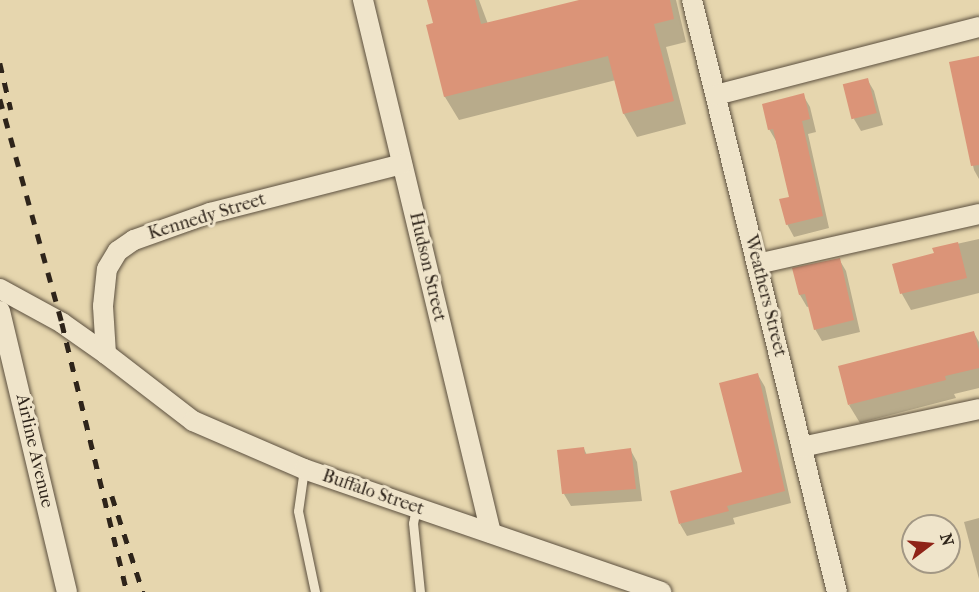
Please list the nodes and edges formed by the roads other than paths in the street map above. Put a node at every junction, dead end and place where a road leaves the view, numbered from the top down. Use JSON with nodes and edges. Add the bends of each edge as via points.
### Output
{"nodes":[{"id":1,"x":363,"y":0,"type":"edge"},
{"id":2,"x":692,"y":0,"type":"edge"},
{"id":3,"x":979,"y":27,"type":"edge"},
{"id":4,"x":716,"y":95,"type":"junction"},
{"id":5,"x":402,"y":164,"type":"junction"},
{"id":6,"x":979,"y":214,"type":"edge"},
{"id":7,"x":757,"y":264,"type":"junction"},
{"id":8,"x":0,"y":289,"type":"edge"},
{"id":9,"x":0,"y":311,"type":"edge"},
{"id":10,"x":106,"y":354,"type":"junction"},
{"id":11,"x":979,"y":409,"type":"edge"},
{"id":12,"x":802,"y":447,"type":"junction"},
{"id":13,"x":304,"y":469,"type":"junction"},
{"id":14,"x":416,"y":508,"type":"junction"},
{"id":15,"x":490,"y":534,"type":"junction"},
{"id":16,"x":604,"y":583,"type":"edge"},
{"id":17,"x":67,"y":592,"type":"edge"},
{"id":18,"x":315,"y":592,"type":"edge"},
{"id":19,"x":420,"y":592,"type":"edge"},
{"id":20,"x":661,"y":592,"type":"edge"},
{"id":21,"x":837,"y":592,"type":"edge"}],
"edges":[{"from":1,"to":5,"type":"street","name":"Hudson Street"},
{"from":2,"to":4,"type":"street","name":"Weathers Street"},
{"from":3,"to":4,"type":"street"},
{"from":4,"to":7,"type":"street","name":"Weathers Street"},
{"from":5,"to":10,"type":"street","name":"Kennedy Street","via":[[210,213],[134,240],[118,251],[107,269],[103,306]]},
{"from":5,"to":15,"type":"street","name":"Hudson Street"},
{"from":6,"to":7,"type":"street"},
{"from":7,"to":12,"type":"street","name":"Weathers Street"},
{"from":8,"to":10,"type":"street","name":"Buffalo Street"},
{"from":9,"to":17,"type":"street","name":"Airline Avenue"},
{"from":10,"to":13,"type":"street","name":"Buffalo Street","via":[[193,421]]},
{"from":11,"to":12,"type":"street"},
{"from":12,"to":21,"type":"street","name":"Weathers Street"},
{"from":13,"to":14,"type":"street","name":"Buffalo Street"},
{"from":13,"to":18,"type":"lane","via":[[298,511]]},
{"from":14,"to":15,"type":"street","name":"Buffalo Street"},
{"from":14,"to":19,"type":"lane","via":[[413,523]]},
{"from":15,"to":16,"type":"street","name":"Buffalo Street"},
{"from":16,"to":20,"type":"street","name":"Buffalo Street"}]}
